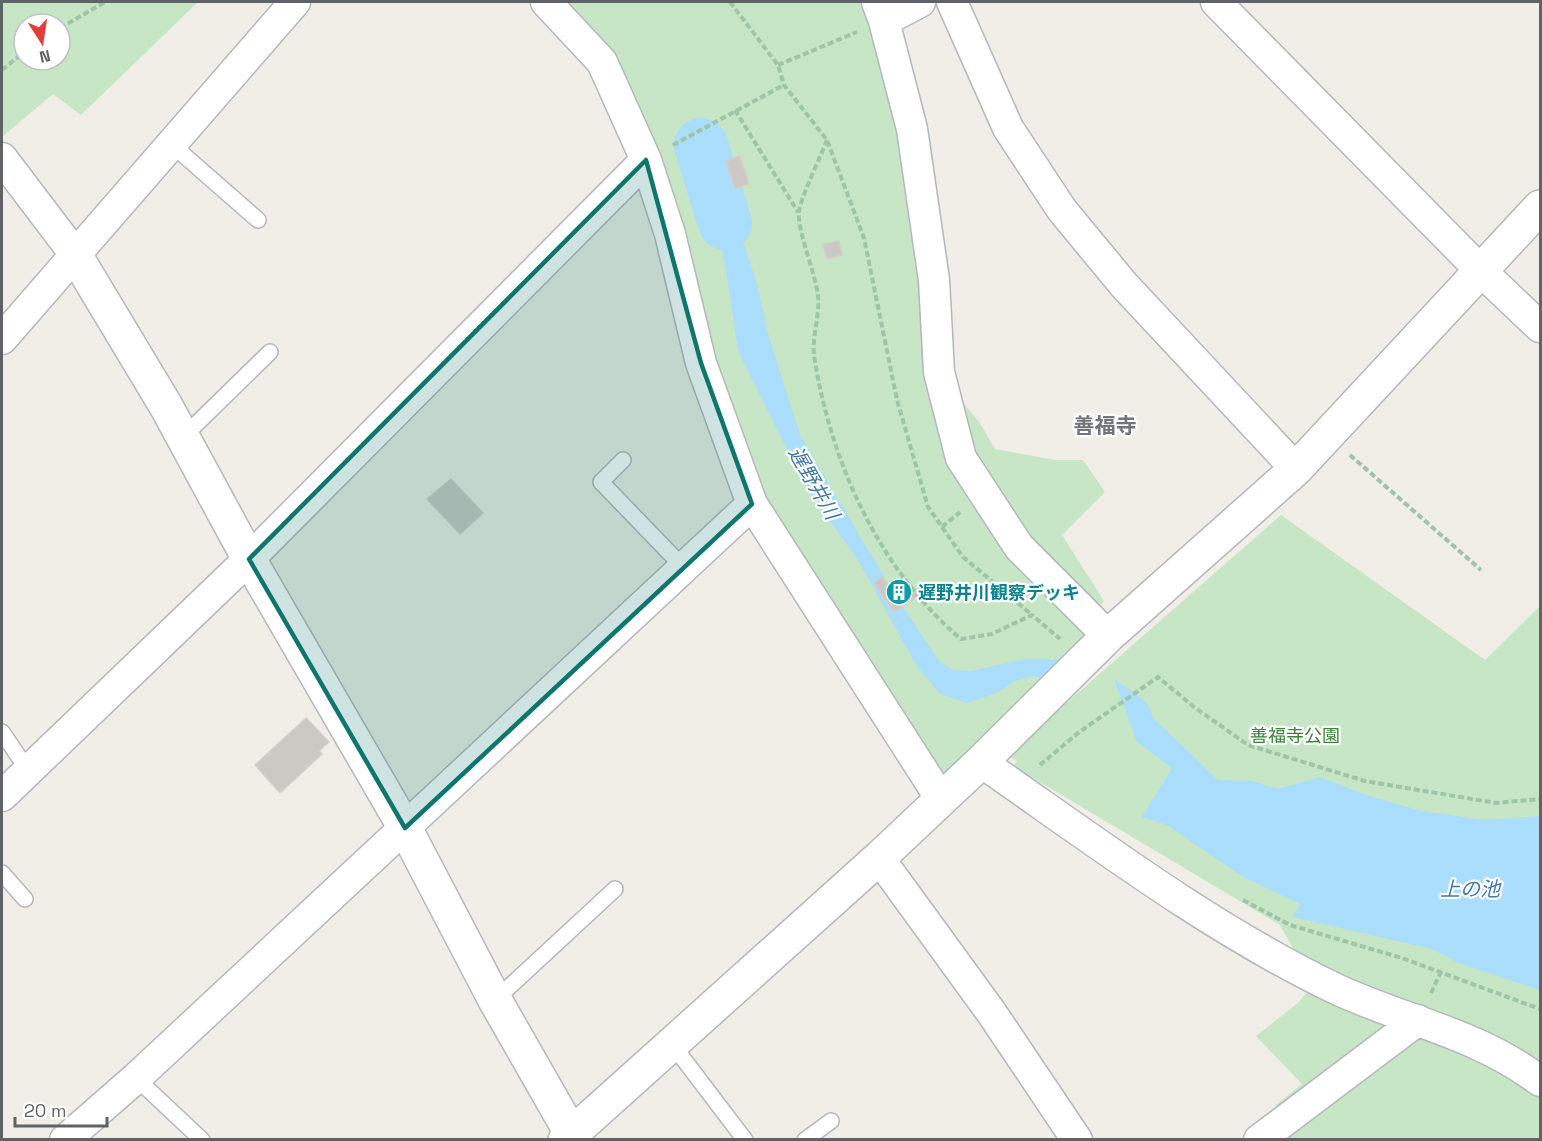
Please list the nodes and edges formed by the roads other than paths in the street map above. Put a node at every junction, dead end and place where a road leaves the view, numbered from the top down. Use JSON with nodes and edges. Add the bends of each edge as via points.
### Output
{"nodes":[{"id":1,"x":295,"y":2,"type":"edge"},
{"id":2,"x":546,"y":2,"type":"edge"},
{"id":3,"x":920,"y":2,"type":"edge"},
{"id":4,"x":952,"y":2,"type":"edge"},
{"id":5,"x":1216,"y":2,"type":"edge"},
{"id":6,"x":880,"y":11,"type":"edge"},
{"id":7,"x":170,"y":143,"type":"junction"},
{"id":8,"x":2,"y":158,"type":"edge"},
{"id":9,"x":646,"y":160,"type":"junction"},
{"id":10,"x":1540,"y":207,"type":"edge"},
{"id":11,"x":258,"y":220,"type":"dead end"},
{"id":12,"x":74,"y":253,"type":"junction"},
{"id":13,"x":1482,"y":272,"type":"junction"},
{"id":14,"x":1540,"y":327,"type":"edge"},
{"id":15,"x":2,"y":339,"type":"edge"},
{"id":16,"x":270,"y":352,"type":"dead end"},
{"id":17,"x":183,"y":437,"type":"junction"},
{"id":18,"x":623,"y":460,"type":"dead end"},
{"id":19,"x":1296,"y":469,"type":"junction"},
{"id":20,"x":752,"y":504,"type":"junction"},
{"id":21,"x":249,"y":559,"type":"junction"},
{"id":22,"x":684,"y":568,"type":"junction"},
{"id":23,"x":1108,"y":636,"type":"junction"},
{"id":24,"x":2,"y":732,"type":"edge"},
{"id":25,"x":981,"y":762,"type":"junction"},
{"id":26,"x":27,"y":769,"type":"junction"},
{"id":27,"x":2,"y":796,"type":"edge"},
{"id":28,"x":941,"y":799,"type":"junction"},
{"id":29,"x":405,"y":828,"type":"junction"},
{"id":30,"x":879,"y":858,"type":"junction"},
{"id":31,"x":2,"y":873,"type":"edge"},
{"id":32,"x":615,"y":889,"type":"dead end"},
{"id":33,"x":25,"y":899,"type":"dead end"},
{"id":34,"x":495,"y":1000,"type":"junction"},
{"id":35,"x":1418,"y":1020,"type":"junction"},
{"id":36,"x":672,"y":1044,"type":"junction"},
{"id":37,"x":136,"y":1078,"type":"junction"},
{"id":38,"x":1540,"y":1081,"type":"edge"},
{"id":39,"x":831,"y":1121,"type":"dead end"},
{"id":40,"x":570,"y":1138,"type":"edge"},
{"id":41,"x":65,"y":1140,"type":"edge"},
{"id":42,"x":202,"y":1140,"type":"edge"},
{"id":43,"x":745,"y":1140,"type":"edge"},
{"id":44,"x":805,"y":1140,"type":"edge"},
{"id":45,"x":1077,"y":1140,"type":"edge"},
{"id":46,"x":1259,"y":1140,"type":"edge"}],
"edges":[{"from":1,"to":7,"type":"street"},
{"from":2,"to":9,"type":"street","via":[[602,62]]},
{"from":3,"to":6,"type":"street"},
{"from":4,"to":19,"type":"street","via":[[1008,128],[1062,210],[1124,285]]},
{"from":5,"to":13,"type":"street"},
{"from":6,"to":23,"type":"street","via":[[912,129],[934,280],[939,372],[961,458],[1019,546]]},
{"from":7,"to":11,"type":"lane"},
{"from":7,"to":12,"type":"street"},
{"from":8,"to":12,"type":"street"},
{"from":9,"to":20,"type":"street","via":[[670,234],[700,363]]},
{"from":9,"to":21,"type":"street"},
{"from":10,"to":13,"type":"street"},
{"from":12,"to":15,"type":"street"},
{"from":12,"to":17,"type":"street"},
{"from":13,"to":14,"type":"street"},
{"from":13,"to":19,"type":"street"},
{"from":16,"to":17,"type":"lane"},
{"from":17,"to":21,"type":"street"},
{"from":18,"to":22,"type":"lane","via":[[601,482]]},
{"from":19,"to":23,"type":"street"},
{"from":20,"to":22,"type":"street"},
{"from":20,"to":28,"type":"street"},
{"from":21,"to":26,"type":"street"},
{"from":21,"to":29,"type":"street"},
{"from":22,"to":29,"type":"street"},
{"from":23,"to":25,"type":"street"},
{"from":24,"to":26,"type":"lane"},
{"from":25,"to":28,"type":"street"},
{"from":25,"to":35,"type":"street","via":[[1175,896],[1264,949],[1335,988]]},
{"from":26,"to":27,"type":"street"},
{"from":28,"to":30,"type":"street"},
{"from":29,"to":34,"type":"street"},
{"from":29,"to":37,"type":"street"},
{"from":30,"to":36,"type":"street"},
{"from":30,"to":45,"type":"street","via":[[991,1012]]},
{"from":31,"to":33,"type":"lane"},
{"from":32,"to":34,"type":"lane"},
{"from":34,"to":40,"type":"street"},
{"from":35,"to":38,"type":"street","via":[[1475,1041],[1523,1067]]},
{"from":35,"to":46,"type":"street"},
{"from":36,"to":40,"type":"street"},
{"from":36,"to":43,"type":"lane"},
{"from":37,"to":41,"type":"street"},
{"from":37,"to":42,"type":"lane"},
{"from":39,"to":44,"type":"lane"}]}
